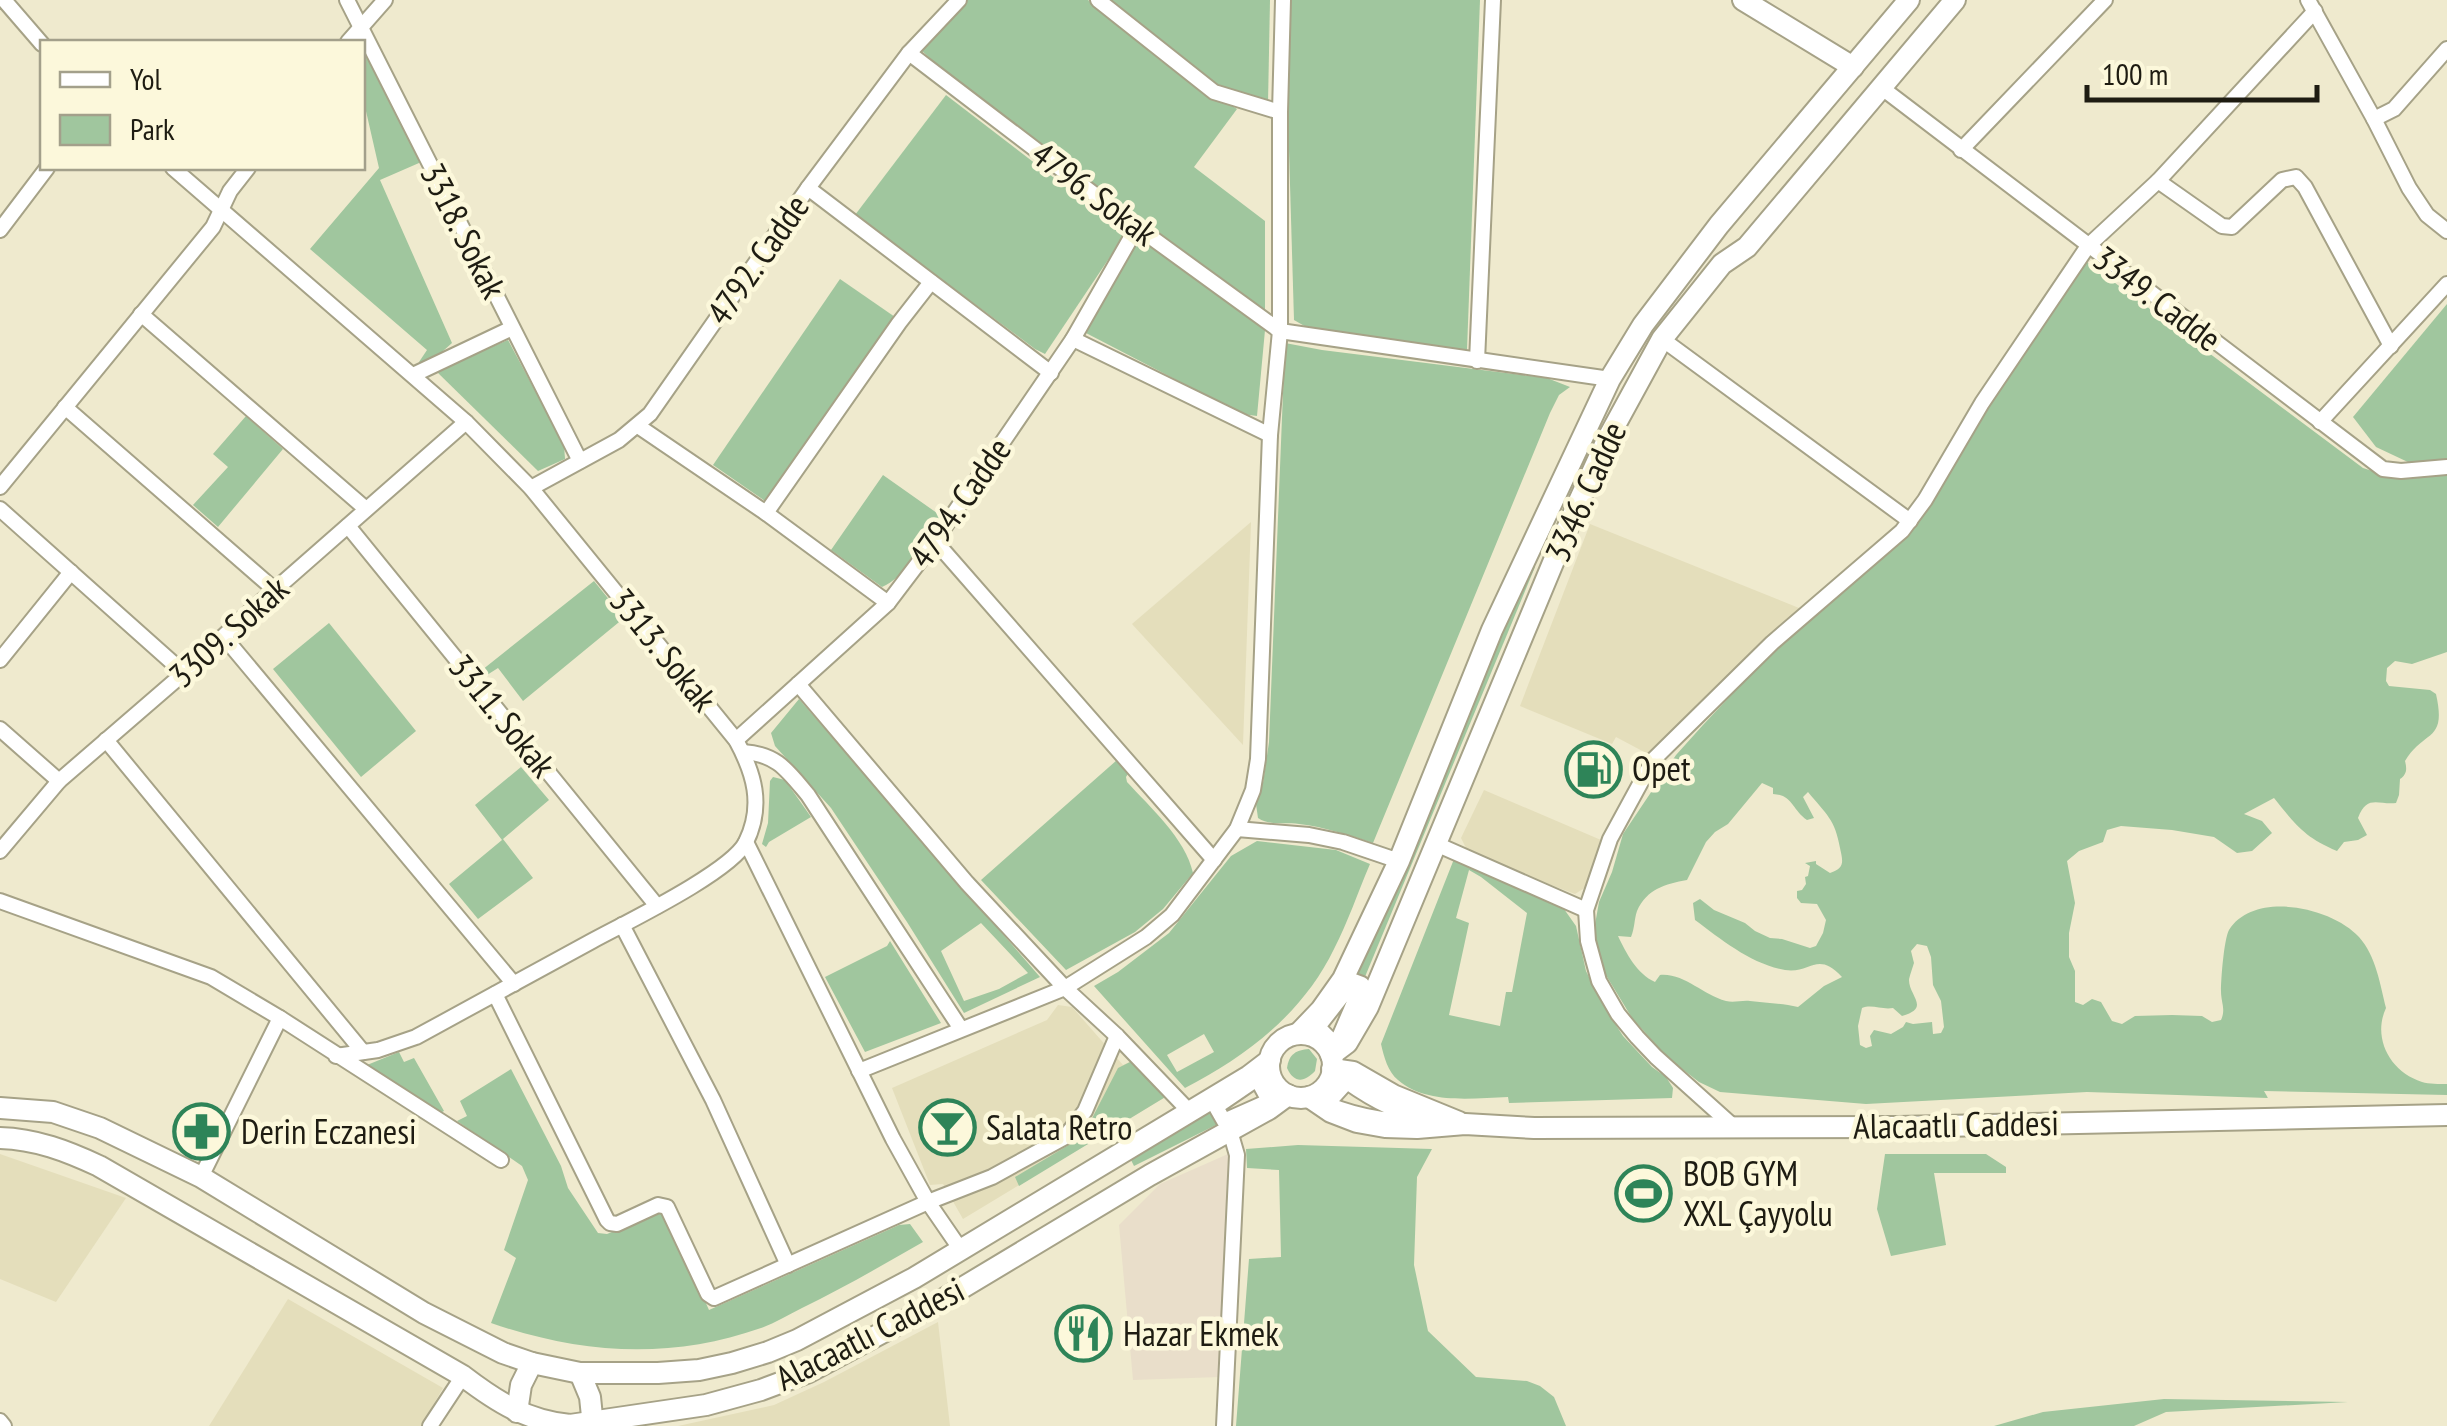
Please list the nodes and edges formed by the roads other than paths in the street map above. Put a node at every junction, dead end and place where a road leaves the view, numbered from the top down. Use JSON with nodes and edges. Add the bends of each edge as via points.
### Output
{"nodes":[{"id":1,"x":4,"y":0,"type":"edge"},
{"id":2,"x":347,"y":0,"type":"edge"},
{"id":3,"x":385,"y":0,"type":"edge"},
{"id":4,"x":959,"y":0,"type":"edge"},
{"id":5,"x":1098,"y":0,"type":"edge"},
{"id":6,"x":1283,"y":0,"type":"edge"},
{"id":7,"x":1493,"y":0,"type":"edge"},
{"id":8,"x":1743,"y":0,"type":"edge"},
{"id":9,"x":1908,"y":0,"type":"edge"},
{"id":10,"x":1955,"y":0,"type":"edge"},
{"id":11,"x":2105,"y":0,"type":"edge"},
{"id":12,"x":2311,"y":5,"type":"edge"},
{"id":13,"x":361,"y":26,"type":"junction"},
{"id":14,"x":350,"y":40,"type":"edge"},
{"id":15,"x":40,"y":42,"type":"edge"},
{"id":16,"x":2447,"y":49,"type":"edge"},
{"id":17,"x":909,"y":53,"type":"junction"},
{"id":18,"x":1853,"y":67,"type":"junction"},
{"id":19,"x":1882,"y":88,"type":"junction"},
{"id":20,"x":1280,"y":112,"type":"junction"},
{"id":21,"x":2374,"y":119,"type":"junction"},
{"id":22,"x":1961,"y":150,"type":"junction"},
{"id":23,"x":45,"y":170,"type":"edge"},
{"id":24,"x":174,"y":170,"type":"edge"},
{"id":25,"x":246,"y":170,"type":"edge"},
{"id":26,"x":2158,"y":180,"type":"junction"},
{"id":27,"x":808,"y":188,"type":"junction"},
{"id":28,"x":222,"y":208,"type":"junction"},
{"id":29,"x":1136,"y":228,"type":"junction"},
{"id":30,"x":0,"y":230,"type":"edge"},
{"id":31,"x":2447,"y":231,"type":"edge"},
{"id":32,"x":2088,"y":246,"type":"junction"},
{"id":33,"x":931,"y":282,"type":"junction"},
{"id":34,"x":2447,"y":284,"type":"edge"},
{"id":35,"x":141,"y":314,"type":"junction"},
{"id":36,"x":512,"y":328,"type":"junction"},
{"id":37,"x":1280,"y":331,"type":"junction"},
{"id":38,"x":1073,"y":339,"type":"junction"},
{"id":39,"x":1662,"y":339,"type":"junction"},
{"id":40,"x":2391,"y":346,"type":"junction"},
{"id":41,"x":1477,"y":361,"type":"junction"},
{"id":42,"x":1051,"y":372,"type":"junction"},
{"id":43,"x":413,"y":375,"type":"junction"},
{"id":44,"x":1610,"y":380,"type":"junction"},
{"id":45,"x":65,"y":407,"type":"junction"},
{"id":46,"x":466,"y":422,"type":"junction"},
{"id":47,"x":2320,"y":422,"type":"junction"},
{"id":48,"x":638,"y":426,"type":"junction"},
{"id":49,"x":1270,"y":435,"type":"junction"},
{"id":50,"x":580,"y":461,"type":"junction"},
{"id":51,"x":2447,"y":467,"type":"edge"},
{"id":52,"x":0,"y":487,"type":"edge"},
{"id":53,"x":531,"y":488,"type":"junction"},
{"id":54,"x":366,"y":509,"type":"junction"},
{"id":55,"x":0,"y":510,"type":"edge"},
{"id":56,"x":766,"y":513,"type":"junction"},
{"id":57,"x":1910,"y":521,"type":"junction"},
{"id":58,"x":348,"y":526,"type":"junction"},
{"id":59,"x":935,"y":540,"type":"junction"},
{"id":60,"x":71,"y":572,"type":"junction"},
{"id":61,"x":275,"y":590,"type":"junction"},
{"id":62,"x":888,"y":603,"type":"junction"},
{"id":63,"x":224,"y":636,"type":"junction"},
{"id":64,"x":0,"y":660,"type":"edge"},
{"id":65,"x":184,"y":674,"type":"junction"},
{"id":66,"x":798,"y":684,"type":"junction"},
{"id":67,"x":0,"y":729,"type":"edge"},
{"id":68,"x":106,"y":740,"type":"junction"},
{"id":69,"x":739,"y":746,"type":"junction"},
{"id":70,"x":60,"y":781,"type":"junction"},
{"id":71,"x":1237,"y":829,"type":"junction"},
{"id":72,"x":746,"y":842,"type":"junction"},
{"id":73,"x":1436,"y":844,"type":"junction"},
{"id":74,"x":0,"y":851,"type":"edge"},
{"id":75,"x":1214,"y":860,"type":"junction"},
{"id":76,"x":1399,"y":861,"type":"junction"},
{"id":77,"x":0,"y":901,"type":"edge"},
{"id":78,"x":657,"y":906,"type":"junction"},
{"id":79,"x":1586,"y":910,"type":"junction"},
{"id":80,"x":622,"y":925,"type":"junction"},
{"id":81,"x":514,"y":984,"type":"junction"},
{"id":82,"x":1065,"y":988,"type":"junction"},
{"id":83,"x":495,"y":994,"type":"junction"},
{"id":84,"x":280,"y":1018,"type":"junction"},
{"id":85,"x":961,"y":1029,"type":"junction"},
{"id":86,"x":1298,"y":1034,"type":"junction"},
{"id":87,"x":1117,"y":1036,"type":"junction"},
{"id":88,"x":364,"y":1052,"type":"junction"},
{"id":89,"x":1332,"y":1055,"type":"junction"},
{"id":90,"x":336,"y":1056,"type":"junction"},
{"id":91,"x":1270,"y":1060,"type":"junction"},
{"id":92,"x":859,"y":1071,"type":"junction"},
{"id":93,"x":0,"y":1092,"type":"edge"},
{"id":94,"x":1298,"y":1099,"type":"junction"},
{"id":95,"x":0,"y":1108,"type":"edge"},
{"id":96,"x":35,"y":1109,"type":"junction"},
{"id":97,"x":1190,"y":1112,"type":"junction"},
{"id":98,"x":2447,"y":1115,"type":"edge"},
{"id":99,"x":1465,"y":1124,"type":"junction"},
{"id":100,"x":1734,"y":1127,"type":"junction"},
{"id":101,"x":1230,"y":1131,"type":"junction"},
{"id":102,"x":0,"y":1138,"type":"edge"},
{"id":103,"x":501,"y":1160,"type":"dead end"},
{"id":104,"x":201,"y":1177,"type":"junction"},
{"id":105,"x":928,"y":1202,"type":"junction"},
{"id":106,"x":960,"y":1250,"type":"junction"},
{"id":107,"x":788,"y":1264,"type":"junction"},
{"id":108,"x":532,"y":1362,"type":"junction"},
{"id":109,"x":580,"y":1373,"type":"junction"},
{"id":110,"x":463,"y":1376,"type":"junction"},
{"id":111,"x":522,"y":1419,"type":"edge"},
{"id":112,"x":593,"y":1424,"type":"edge"},
{"id":113,"x":430,"y":1426,"type":"edge"},
{"id":114,"x":1224,"y":1426,"type":"edge"}],
"edges":[{"from":1,"to":15,"type":"street"},
{"from":2,"to":13,"type":"street","name":"3318. Sokak"},
{"from":3,"to":13,"type":"street"},
{"from":4,"to":17,"type":"street","name":"4792. Cadde"},
{"from":5,"to":20,"type":"street","via":[[1214,92]]},
{"from":6,"to":20,"type":"street"},
{"from":7,"to":41,"type":"street"},
{"from":8,"to":18,"type":"main road"},
{"from":9,"to":18,"type":"main road","name":"3346. Cadde"},
{"from":10,"to":19,"type":"main road","name":"3346. Cadde"},
{"from":11,"to":22,"type":"street"},
{"from":12,"to":21,"type":"street"},
{"from":12,"to":26,"type":"street"},
{"from":13,"to":14,"type":"street"},
{"from":13,"to":36,"type":"street","name":"3318. Sokak"},
{"from":16,"to":21,"type":"street","via":[[2394,108]]},
{"from":17,"to":27,"type":"street","name":"4792. Cadde"},
{"from":17,"to":29,"type":"street","name":"4796. Sokak"},
{"from":18,"to":44,"type":"main road","name":"3346. Cadde","via":[[1718,224]]},
{"from":19,"to":22,"type":"street","name":"3349. Cadde"},
{"from":19,"to":39,"type":"main road","name":"3346. Cadde"},
{"from":20,"to":37,"type":"street"},
{"from":21,"to":31,"type":"street","via":[[2427,216]]},
{"from":22,"to":32,"type":"street","name":"3349. Cadde"},
{"from":23,"to":30,"type":"street"},
{"from":24,"to":28,"type":"street","name":"3313. Sokak"},
{"from":25,"to":28,"type":"street"},
{"from":26,"to":32,"type":"street"},
{"from":26,"to":40,"type":"street","via":[[2232,227],[2282,180],[2296,177]]},
{"from":27,"to":33,"type":"street"},
{"from":27,"to":48,"type":"street","name":"4792. Cadde"},
{"from":28,"to":35,"type":"street"},
{"from":28,"to":43,"type":"street","name":"3313. Sokak"},
{"from":29,"to":37,"type":"street","name":"4796. Sokak"},
{"from":29,"to":38,"type":"street","name":"4794. Cadde"},
{"from":32,"to":47,"type":"street","name":"3349. Cadde"},
{"from":32,"to":57,"type":"street"},
{"from":33,"to":42,"type":"street"},
{"from":33,"to":56,"type":"street"},
{"from":34,"to":40,"type":"street"},
{"from":35,"to":45,"type":"street"},
{"from":35,"to":54,"type":"street"},
{"from":36,"to":43,"type":"street"},
{"from":36,"to":50,"type":"street","name":"3318. Sokak"},
{"from":37,"to":41,"type":"street"},
{"from":37,"to":49,"type":"street"},
{"from":38,"to":42,"type":"street","name":"4794. Cadde"},
{"from":38,"to":49,"type":"street"},
{"from":39,"to":57,"type":"street"},
{"from":39,"to":73,"type":"main road","name":"3346. Cadde","via":[[1600,456]]},
{"from":40,"to":47,"type":"street"},
{"from":41,"to":44,"type":"street"},
{"from":42,"to":59,"type":"street","name":"4794. Cadde"},
{"from":43,"to":46,"type":"street","name":"3313. Sokak"},
{"from":44,"to":76,"type":"main road","name":"3346. Cadde","via":[[1492,630]]},
{"from":45,"to":52,"type":"street"},
{"from":45,"to":61,"type":"street"},
{"from":46,"to":53,"type":"street","name":"3313. Sokak"},
{"from":46,"to":54,"type":"street","name":"3309. Sokak"},
{"from":47,"to":51,"type":"street","name":"3349. Cadde","via":[[2383,469]]},
{"from":48,"to":50,"type":"street","name":"4792. Cadde"},
{"from":48,"to":56,"type":"street"},
{"from":49,"to":71,"type":"street","via":[[1258,759]]},
{"from":50,"to":53,"type":"street","name":"4792. Cadde"},
{"from":53,"to":69,"type":"street","name":"3313. Sokak"},
{"from":54,"to":58,"type":"street","name":"3309. Sokak"},
{"from":55,"to":60,"type":"street"},
{"from":56,"to":62,"type":"street"},
{"from":57,"to":79,"type":"street","via":[[1654,760],[1610,839]]},
{"from":58,"to":61,"type":"street","name":"3309. Sokak"},
{"from":58,"to":78,"type":"street","name":"3311. Sokak"},
{"from":59,"to":62,"type":"street","name":"4794. Cadde"},
{"from":59,"to":75,"type":"street"},
{"from":60,"to":64,"type":"street"},
{"from":60,"to":65,"type":"street"},
{"from":61,"to":63,"type":"street","name":"3309. Sokak"},
{"from":62,"to":66,"type":"street","name":"4794. Cadde"},
{"from":63,"to":65,"type":"street","name":"3309. Sokak"},
{"from":63,"to":81,"type":"street"},
{"from":65,"to":68,"type":"street","name":"3309. Sokak"},
{"from":66,"to":69,"type":"street","name":"4794. Cadde"},
{"from":66,"to":82,"type":"street"},
{"from":67,"to":70,"type":"street"},
{"from":68,"to":70,"type":"street","name":"3309. Sokak"},
{"from":68,"to":88,"type":"street"},
{"from":69,"to":72,"type":"street","name":"3313. Sokak","via":[[755,780],[756,810]]},
{"from":69,"to":85,"type":"street","via":[[769,756],[808,795]]},
{"from":70,"to":74,"type":"street","name":"3309. Sokak"},
{"from":71,"to":75,"type":"street"},
{"from":71,"to":76,"type":"street","via":[[1309,835]]},
{"from":72,"to":78,"type":"street"},
{"from":72,"to":92,"type":"street"},
{"from":73,"to":79,"type":"street"},
{"from":73,"to":89,"type":"main road","name":"3346. Cadde","via":[[1360,1024]]},
{"from":75,"to":82,"type":"street","via":[[1146,937]]},
{"from":76,"to":86,"type":"main road","name":"3346. Cadde","via":[[1343,979]]},
{"from":77,"to":84,"type":"street","via":[[211,978]]},
{"from":78,"to":80,"type":"street"},
{"from":79,"to":100,"type":"street","via":[[1599,980],[1618,1014],[1656,1058]]},
{"from":80,"to":81,"type":"street"},
{"from":80,"to":107,"type":"street"},
{"from":81,"to":83,"type":"street"},
{"from":82,"to":85,"type":"street"},
{"from":82,"to":87,"type":"street"},
{"from":83,"to":88,"type":"street","via":[[416,1037]]},
{"from":83,"to":107,"type":"street","via":[[610,1223],[666,1207],[712,1298]]},
{"from":84,"to":90,"type":"street"},
{"from":84,"to":104,"type":"street"},
{"from":85,"to":92,"type":"street"},
{"from":86,"to":89,"type":"main road","via":[[1320,1041]]},
{"from":86,"to":91,"type":"main road","via":[[1278,1044]]},
{"from":87,"to":97,"type":"street"},
{"from":87,"to":105,"type":"street","via":[[1085,1111],[1064,1137]]},
{"from":88,"to":90,"type":"street"},
{"from":89,"to":94,"type":"main road","via":[[1323,1089]]},
{"from":89,"to":99,"type":"main road","name":"Alacaatlı Caddesi","via":[[1418,1107]]},
{"from":90,"to":103,"type":"street"},
{"from":91,"to":94,"type":"main road","via":[[1272,1081]]},
{"from":91,"to":97,"type":"main road","name":"Alacaatlı Caddesi"},
{"from":92,"to":105,"type":"street"},
{"from":93,"to":96,"type":"main road"},
{"from":94,"to":94,"type":"street","via":[[1348,1082],[1393,1109],[1433,1119],[1395,1122]]},
{"from":94,"to":99,"type":"main road","name":"Alacaatlı Caddesi","via":[[1357,1122]]},
{"from":94,"to":101,"type":"main road","name":"Alacaatlı Caddesi"},
{"from":95,"to":96,"type":"main road","name":"Alacaatlı Caddesi"},
{"from":96,"to":104,"type":"main road","name":"Alacaatlı Caddesi","via":[[100,1128]]},
{"from":97,"to":106,"type":"main road","name":"Alacaatlı Caddesi"},
{"from":98,"to":100,"type":"main road","name":"Alacaatlı Caddesi"},
{"from":99,"to":100,"type":"main road","name":"Alacaatlı Caddesi"},
{"from":101,"to":112,"type":"main road","name":"Alacaatlı Caddesi","via":[[809,1372],[706,1405]]},
{"from":101,"to":114,"type":"street","via":[[1237,1155]]},
{"from":102,"to":110,"type":"main road","name":"Alacaatlı Caddesi","via":[[48,1145],[99,1166]]},
{"from":104,"to":108,"type":"main road","name":"Alacaatlı Caddesi","via":[[424,1313]]},
{"from":105,"to":106,"type":"street"},
{"from":105,"to":107,"type":"street"},
{"from":106,"to":109,"type":"main road","name":"Alacaatlı Caddesi","via":[[768,1352],[699,1370]]},
{"from":108,"to":109,"type":"main road","name":"Alacaatlı Caddesi"},
{"from":108,"to":111,"type":"main road","via":[[521,1385]]},
{"from":109,"to":112,"type":"main road"},
{"from":110,"to":111,"type":"main road","name":"Alacaatlı Caddesi"},
{"from":110,"to":113,"type":"street"},
{"from":111,"to":112,"type":"main road","name":"Alacaatlı Caddesi"}]}
